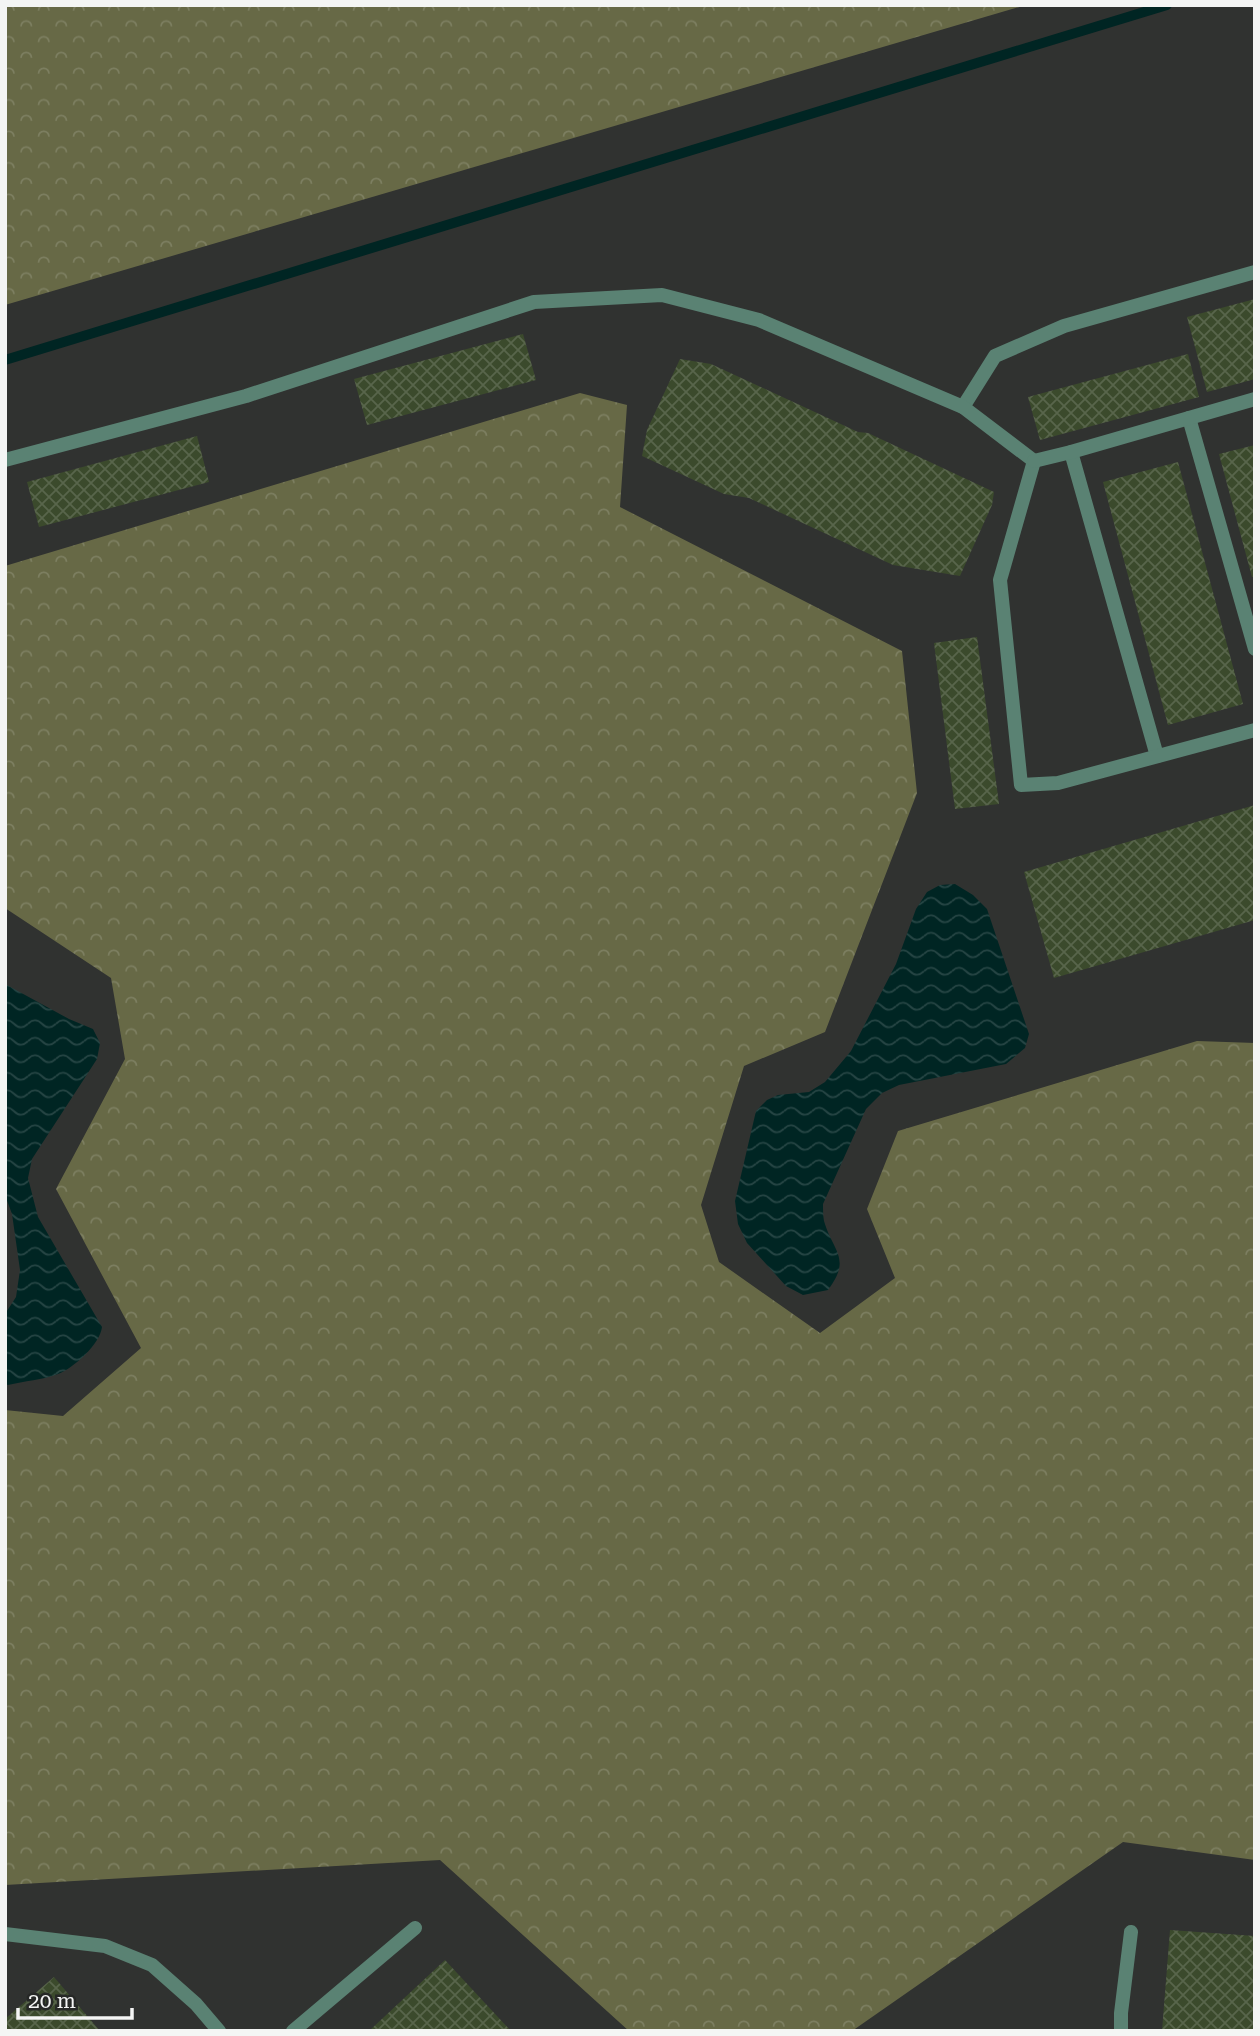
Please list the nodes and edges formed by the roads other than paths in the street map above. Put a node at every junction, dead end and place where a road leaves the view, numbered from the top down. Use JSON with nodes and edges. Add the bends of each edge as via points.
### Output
{"nodes":[{"id":1,"x":1255,"y":272,"type":"edge"},
{"id":2,"x":1255,"y":399,"type":"edge"},
{"id":3,"x":963,"y":407,"type":"junction"},
{"id":4,"x":1189,"y":418,"type":"junction"},
{"id":5,"x":1071,"y":452,"type":"junction"},
{"id":6,"x":5,"y":460,"type":"edge"},
{"id":7,"x":1034,"y":461,"type":"junction"},
{"id":8,"x":1255,"y":649,"type":"edge"},
{"id":9,"x":1255,"y":730,"type":"edge"},
{"id":10,"x":1157,"y":756,"type":"junction"},
{"id":11,"x":415,"y":1928,"type":"dead end"},
{"id":12,"x":1131,"y":1932,"type":"dead end"},
{"id":13,"x":5,"y":1934,"type":"edge"},
{"id":14,"x":219,"y":2031,"type":"edge"},
{"id":15,"x":293,"y":2031,"type":"edge"},
{"id":16,"x":1121,"y":2031,"type":"edge"}],
"edges":[{"from":1,"to":3,"type":"lane","via":[[1064,327],[995,356]]},
{"from":2,"to":4,"type":"lane"},
{"from":3,"to":6,"type":"lane","via":[[759,320],[650,295],[534,302],[246,396]]},
{"from":3,"to":7,"type":"lane"},
{"from":4,"to":5,"type":"lane"},
{"from":4,"to":8,"type":"lane"},
{"from":5,"to":7,"type":"lane"},
{"from":5,"to":10,"type":"lane"},
{"from":7,"to":10,"type":"lane","via":[[1000,580],[1021,785],[1058,783]]},
{"from":9,"to":10,"type":"lane"},
{"from":11,"to":15,"type":"lane"},
{"from":12,"to":16,"type":"lane"},
{"from":13,"to":14,"type":"lane","via":[[105,1946],[152,1965],[197,2004]]}]}
